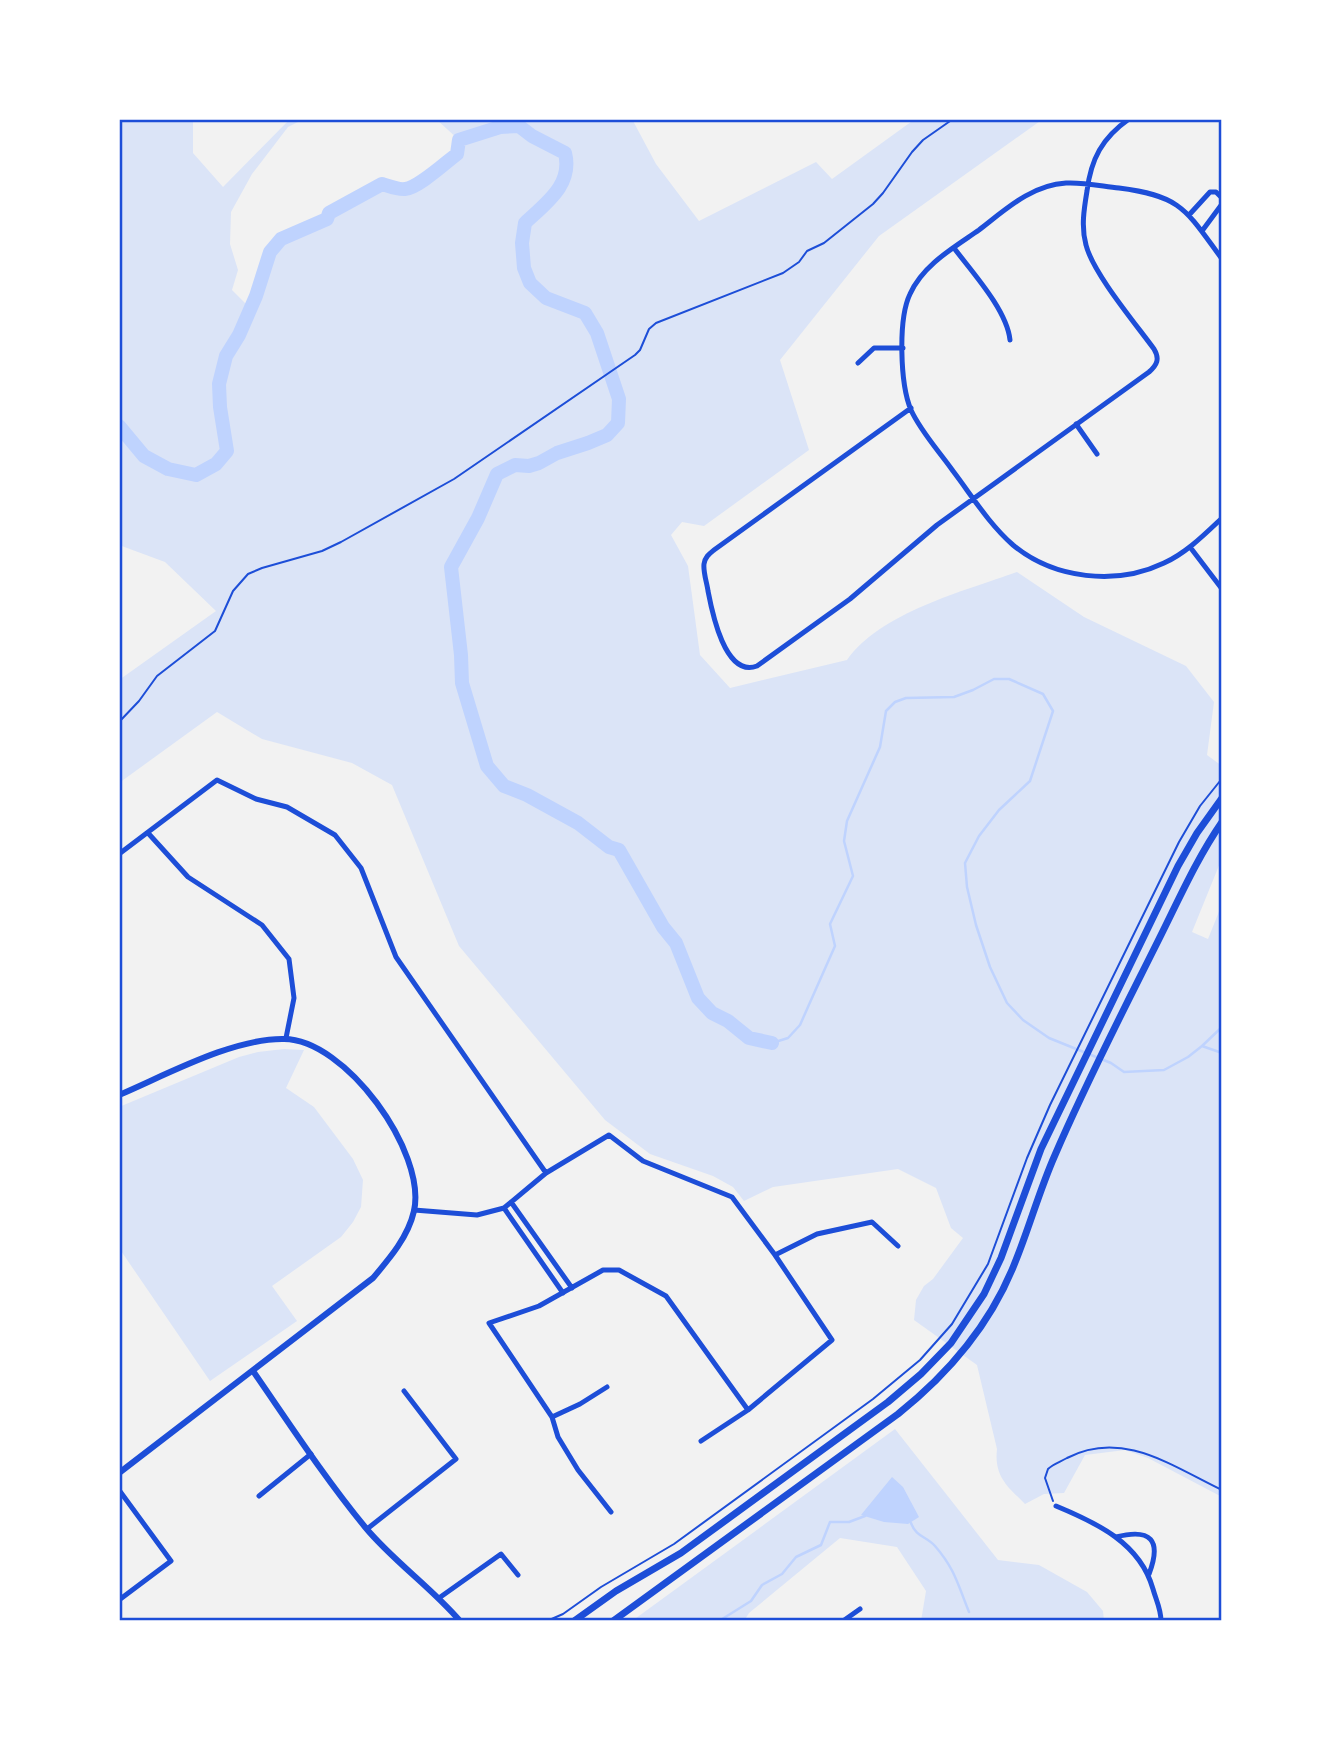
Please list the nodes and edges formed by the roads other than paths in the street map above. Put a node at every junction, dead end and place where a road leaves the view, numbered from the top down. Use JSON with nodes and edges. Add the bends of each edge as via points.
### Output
{"nodes":[{"id":1,"x":1129,"y":119,"type":"edge"},
{"id":2,"x":1088,"y":184,"type":"junction"},
{"id":3,"x":1222,"y":198,"type":"edge"},
{"id":4,"x":1222,"y":204,"type":"edge"},
{"id":5,"x":1189,"y":215,"type":"junction"},
{"id":6,"x":1202,"y":232,"type":"junction"},
{"id":7,"x":954,"y":248,"type":"junction"},
{"id":8,"x":1222,"y":259,"type":"edge"},
{"id":9,"x":1010,"y":340,"type":"dead end"},
{"id":10,"x":903,"y":348,"type":"junction"},
{"id":11,"x":858,"y":363,"type":"dead end"},
{"id":12,"x":911,"y":408,"type":"junction"},
{"id":13,"x":1076,"y":424,"type":"junction"},
{"id":14,"x":1097,"y":454,"type":"dead end"},
{"id":15,"x":973,"y":498,"type":"junction"},
{"id":16,"x":1222,"y":518,"type":"edge"},
{"id":17,"x":1190,"y":547,"type":"junction"},
{"id":18,"x":1222,"y":589,"type":"edge"},
{"id":19,"x":119,"y":607,"type":"edge"},
{"id":20,"x":119,"y":617,"type":"edge"},
{"id":21,"x":1222,"y":798,"type":"edge"},
{"id":22,"x":1222,"y":822,"type":"edge"},
{"id":23,"x":148,"y":833,"type":"junction"},
{"id":24,"x":119,"y":853,"type":"edge"},
{"id":25,"x":286,"y":1038,"type":"junction"},
{"id":26,"x":119,"y":1095,"type":"edge"},
{"id":27,"x":547,"y":1173,"type":"junction"},
{"id":28,"x":511,"y":1202,"type":"junction"},
{"id":29,"x":504,"y":1208,"type":"junction"},
{"id":30,"x":414,"y":1210,"type":"junction"},
{"id":31,"x":898,"y":1246,"type":"dead end"},
{"id":32,"x":775,"y":1255,"type":"junction"},
{"id":33,"x":572,"y":1287,"type":"junction"},
{"id":34,"x":563,"y":1293,"type":"junction"},
{"id":35,"x":253,"y":1371,"type":"junction"},
{"id":36,"x":607,"y":1387,"type":"dead end"},
{"id":37,"x":404,"y":1391,"type":"dead end"},
{"id":38,"x":748,"y":1410,"type":"junction"},
{"id":39,"x":552,"y":1416,"type":"junction"},
{"id":40,"x":701,"y":1441,"type":"dead end"},
{"id":41,"x":311,"y":1454,"type":"junction"},
{"id":42,"x":119,"y":1473,"type":"edge"},
{"id":43,"x":119,"y":1490,"type":"edge"},
{"id":44,"x":259,"y":1496,"type":"dead end"},
{"id":45,"x":1056,"y":1506,"type":"road end"},
{"id":46,"x":611,"y":1512,"type":"dead end"},
{"id":47,"x":367,"y":1529,"type":"junction"},
{"id":48,"x":1116,"y":1537,"type":"junction"},
{"id":49,"x":518,"y":1574,"type":"dead end"},
{"id":50,"x":1149,"y":1574,"type":"junction"},
{"id":51,"x":439,"y":1598,"type":"junction"},
{"id":52,"x":119,"y":1600,"type":"edge"},
{"id":53,"x":860,"y":1609,"type":"dead end"},
{"id":54,"x":460,"y":1621,"type":"edge"},
{"id":55,"x":573,"y":1621,"type":"edge"},
{"id":56,"x":613,"y":1621,"type":"edge"},
{"id":57,"x":843,"y":1621,"type":"edge"},
{"id":58,"x":1161,"y":1621,"type":"edge"}],
"edges":[{"from":1,"to":2,"type":"street","via":[[1099,148]]},
{"from":2,"to":5,"type":"street","via":[[1160,195]]},
{"from":2,"to":7,"type":"street","via":[[1062,183],[1033,191]]},
{"from":2,"to":13,"type":"street","via":[[1083,224],[1089,256],[1154,349],[1157,360],[1149,372]]},
{"from":3,"to":5,"type":"street","via":[[1210,192]]},
{"from":4,"to":6,"type":"street"},
{"from":5,"to":6,"type":"street"},
{"from":6,"to":8,"type":"street"},
{"from":7,"to":9,"type":"street","via":[[999,311]]},
{"from":7,"to":10,"type":"street","via":[[925,271],[911,292],[904,316]]},
{"from":10,"to":11,"type":"street","via":[[874,348]]},
{"from":10,"to":12,"type":"street"},
{"from":12,"to":15,"type":"street"},
{"from":12,"to":15,"type":"street","via":[[706,559],[704,570],[718,632],[737,663],[746,668],[757,666],[850,599]]},
{"from":13,"to":14,"type":"street"},
{"from":13,"to":15,"type":"street"},
{"from":15,"to":17,"type":"street","via":[[1015,546],[1047,565],[1083,575],[1137,573],[1166,563]]},
{"from":16,"to":17,"type":"street"},
{"from":17,"to":18,"type":"street"},
{"from":19,"to":20,"type":"street"},
{"from":21,"to":55,"type":"main road","via":[[1178,866],[1041,1149],[1001,1258],[976,1308],[951,1343],[888,1402],[681,1553]]},
{"from":22,"to":56,"type":"main road","via":[[1085,1090],[1014,1266],[989,1315],[962,1352],[898,1414]]},
{"from":23,"to":24,"type":"street"},
{"from":23,"to":25,"type":"street","via":[[188,877],[262,925],[289,960],[294,998]]},
{"from":23,"to":27,"type":"street","via":[[217,780],[257,799],[288,807],[335,835],[361,868],[396,957]]},
{"from":25,"to":26,"type":"street","via":[[243,1043]]},
{"from":25,"to":30,"type":"street","via":[[329,1054],[364,1087],[410,1160]]},
{"from":27,"to":28,"type":"street"},
{"from":27,"to":32,"type":"street","via":[[609,1135],[643,1161],[732,1196]]},
{"from":28,"to":29,"type":"street"},
{"from":28,"to":33,"type":"street"},
{"from":29,"to":30,"type":"street","via":[[477,1215]]},
{"from":29,"to":34,"type":"street"},
{"from":30,"to":35,"type":"street","via":[[400,1246],[373,1278]]},
{"from":31,"to":32,"type":"street","via":[[873,1222],[817,1234]]},
{"from":32,"to":38,"type":"street","via":[[832,1340]]},
{"from":33,"to":34,"type":"street"},
{"from":33,"to":38,"type":"street","via":[[603,1270],[620,1270],[666,1296]]},
{"from":34,"to":39,"type":"street","via":[[489,1323]]},
{"from":35,"to":41,"type":"street"},
{"from":35,"to":42,"type":"street"},
{"from":36,"to":39,"type":"street"},
{"from":37,"to":47,"type":"street","via":[[456,1459]]},
{"from":38,"to":40,"type":"street"},
{"from":39,"to":46,"type":"street","via":[[558,1437],[578,1470]]},
{"from":41,"to":44,"type":"street"},
{"from":41,"to":47,"type":"street"},
{"from":43,"to":52,"type":"street","via":[[171,1561]]},
{"from":45,"to":48,"type":"street","via":[[1093,1521]]},
{"from":47,"to":51,"type":"street"},
{"from":48,"to":50,"type":"street"},
{"from":48,"to":50,"type":"street","via":[[1132,1533],[1151,1538],[1156,1558]]},
{"from":49,"to":51,"type":"street","via":[[502,1554]]},
{"from":50,"to":58,"type":"street"},
{"from":51,"to":54,"type":"street"},
{"from":53,"to":57,"type":"street"}]}
